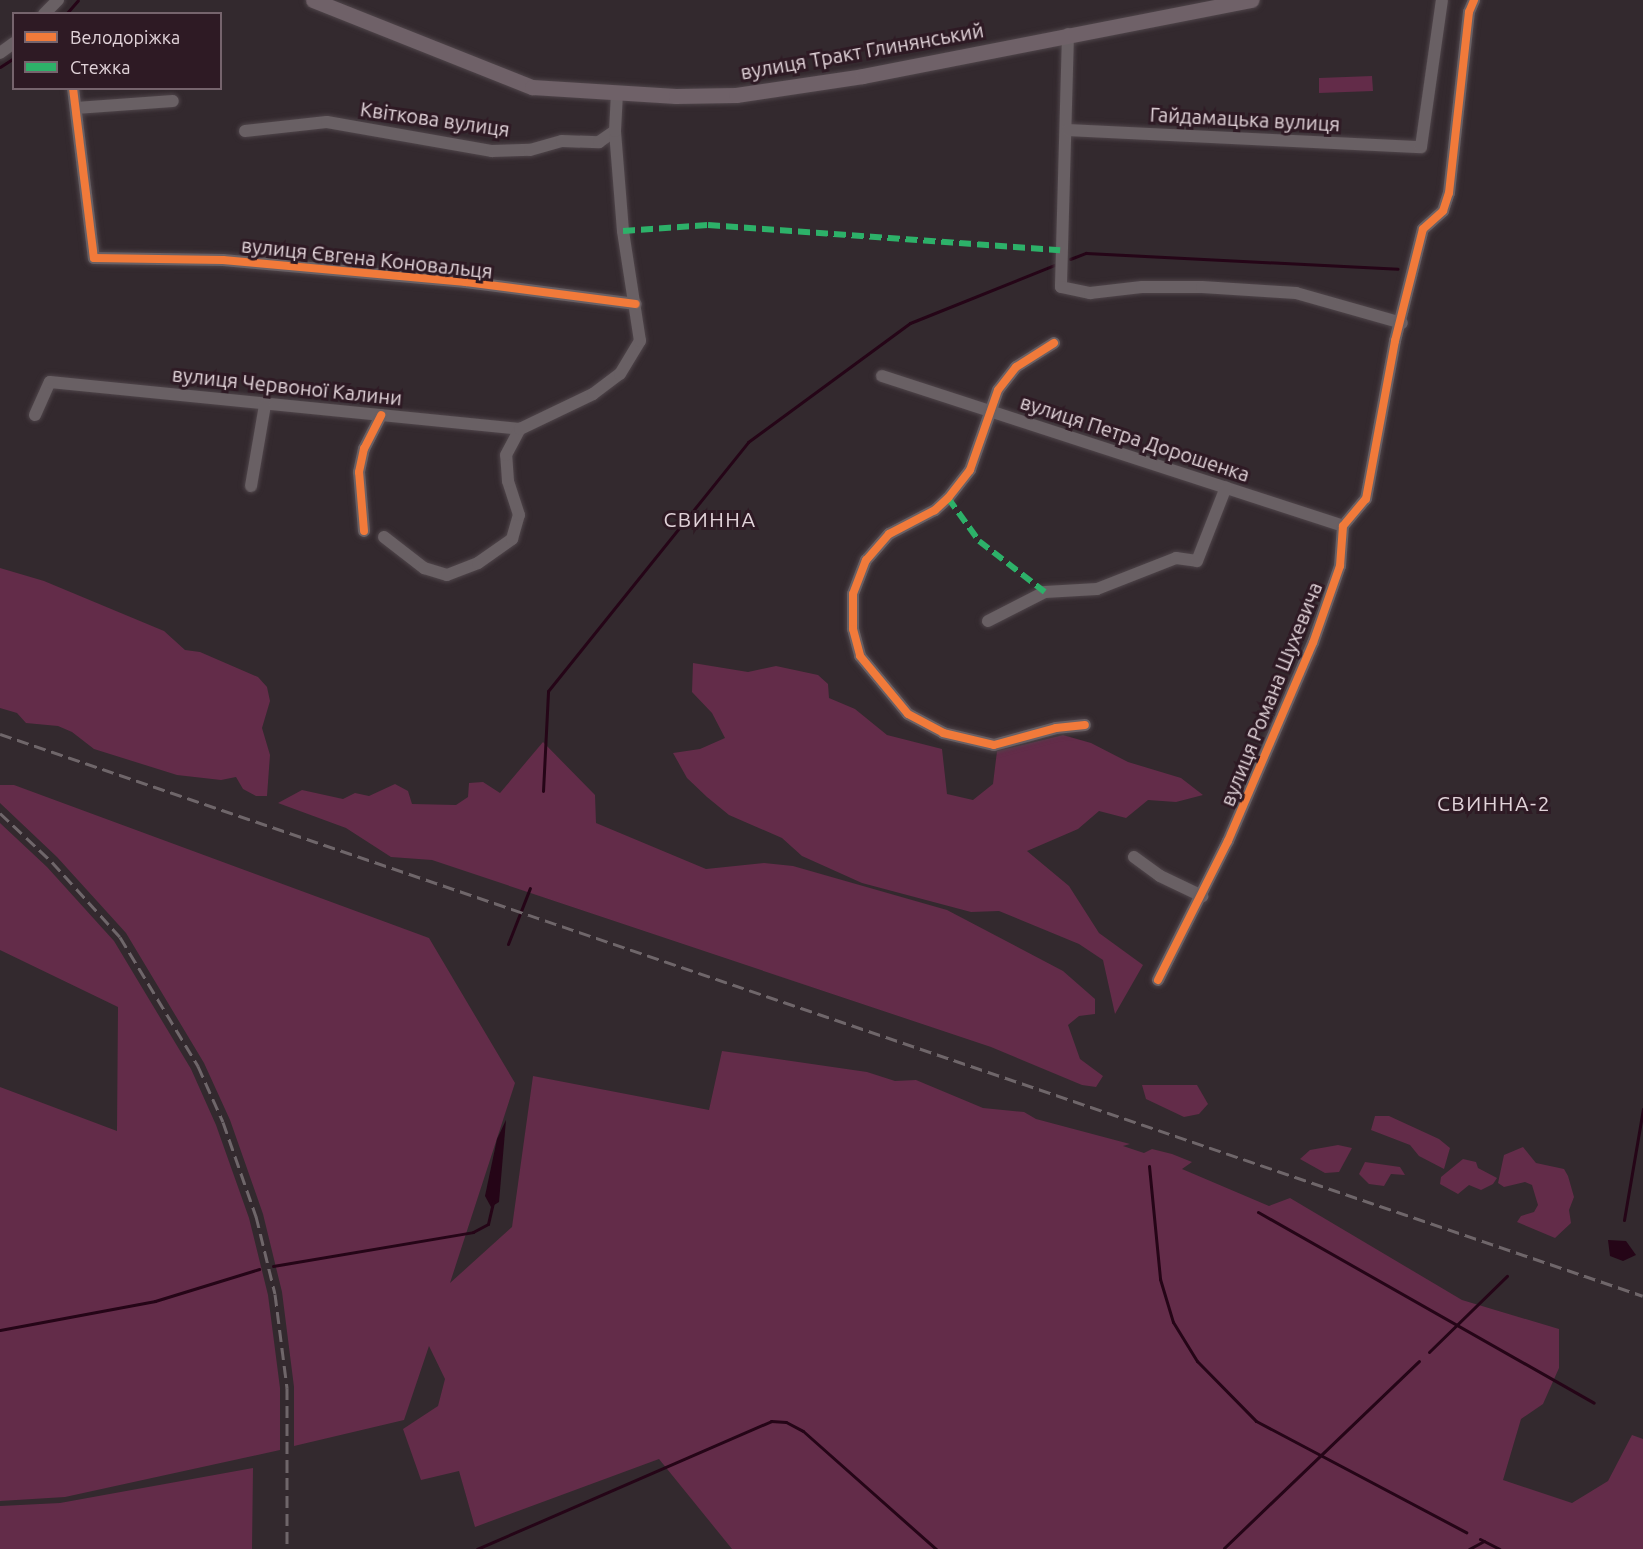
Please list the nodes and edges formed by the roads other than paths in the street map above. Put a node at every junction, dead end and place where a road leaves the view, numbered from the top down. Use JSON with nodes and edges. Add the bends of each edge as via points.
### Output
{"nodes":[{"id":1,"x":313,"y":0,"type":"edge"},
{"id":2,"x":1252,"y":0,"type":"edge"},
{"id":3,"x":1442,"y":0,"type":"edge"},
{"id":4,"x":1474,"y":0,"type":"edge"},
{"id":5,"x":1068,"y":34,"type":"junction"},
{"id":6,"x":12,"y":44,"type":"edge"},
{"id":7,"x":0,"y":53,"type":"edge"},
{"id":8,"x":73,"y":90,"type":"edge"},
{"id":9,"x":617,"y":94,"type":"junction"},
{"id":10,"x":173,"y":101,"type":"dead end"},
{"id":11,"x":76,"y":108,"type":"junction"},
{"id":12,"x":1068,"y":130,"type":"junction"},
{"id":13,"x":245,"y":131,"type":"dead end"},
{"id":14,"x":615,"y":131,"type":"junction"},
{"id":15,"x":636,"y":304,"type":"junction"},
{"id":16,"x":1402,"y":323,"type":"junction"},
{"id":17,"x":1054,"y":343,"type":"dead end"},
{"id":18,"x":882,"y":376,"type":"dead end"},
{"id":19,"x":265,"y":405,"type":"junction"},
{"id":20,"x":990,"y":411,"type":"junction"},
{"id":21,"x":35,"y":415,"type":"dead end"},
{"id":22,"x":381,"y":415,"type":"junction"},
{"id":23,"x":520,"y":429,"type":"junction"},
{"id":24,"x":251,"y":486,"type":"dead end"},
{"id":25,"x":1226,"y":487,"type":"junction"},
{"id":26,"x":1343,"y":526,"type":"junction"},
{"id":27,"x":364,"y":531,"type":"dead end"},
{"id":28,"x":384,"y":537,"type":"dead end"},
{"id":29,"x":988,"y":621,"type":"dead end"},
{"id":30,"x":1085,"y":725,"type":"dead end"},
{"id":31,"x":1134,"y":857,"type":"dead end"},
{"id":32,"x":1202,"y":896,"type":"junction"},
{"id":33,"x":1158,"y":980,"type":"dead end"}],
"edges":[{"from":1,"to":9,"type":"main road","name":"вулиця Тракт Глинянський","via":[[509,81],[552,90]]},
{"from":2,"to":5,"type":"main road","name":"вулиця Тракт Глинянський"},
{"from":3,"to":12,"type":"street","name":"Гайдамацька вулиця","via":[[1421,147]]},
{"from":4,"to":16,"type":"street","via":[[1469,12],[1449,193],[1443,210],[1423,229]]},
{"from":5,"to":9,"type":"main road","name":"вулиця Тракт Глинянський","via":[[863,76],[736,94]]},
{"from":5,"to":12,"type":"street"},
{"from":6,"to":7,"type":"street"},
{"from":8,"to":11,"type":"street"},
{"from":9,"to":14,"type":"street"},
{"from":10,"to":11,"type":"street"},
{"from":11,"to":15,"type":"street","name":"вулиця Євгена Коновальця","via":[[94,258],[223,260],[466,282]]},
{"from":12,"to":16,"type":"street","via":[[1061,287],[1090,293],[1142,287],[1202,287],[1296,294]]},
{"from":13,"to":14,"type":"street","name":"Квіткова вулиця","via":[[327,122],[492,151],[530,150],[562,141],[599,142]]},
{"from":14,"to":15,"type":"street","via":[[624,231]]},
{"from":15,"to":23,"type":"street","via":[[640,341],[620,374],[592,394]]},
{"from":16,"to":26,"type":"street","via":[[1395,341],[1366,499]]},
{"from":17,"to":20,"type":"street","via":[[1016,367],[998,390]]},
{"from":18,"to":20,"type":"street","name":"вулиця Петра Дорошенка"},
{"from":19,"to":21,"type":"street","name":"вулиця Червоної Калини","via":[[50,382]]},
{"from":19,"to":22,"type":"street","name":"вулиця Червоної Калини"},
{"from":19,"to":24,"type":"street"},
{"from":20,"to":25,"type":"street","name":"вулиця Петра Дорошенка"},
{"from":20,"to":30,"type":"street","via":[[970,470],[948,498],[935,510],[889,534],[866,560],[853,594],[853,629],[860,656],[908,714],[943,733],[994,745],[1056,728]]},
{"from":22,"to":23,"type":"street","name":"вулиця Червоної Калини"},
{"from":22,"to":27,"type":"street","via":[[364,449],[359,472]]},
{"from":23,"to":28,"type":"street","via":[[506,455],[507,481],[519,515],[512,539],[478,563],[447,574],[424,568]]},
{"from":25,"to":26,"type":"street","name":"вулиця Петра Дорошенка"},
{"from":25,"to":29,"type":"street","via":[[1197,561],[1176,558],[1097,589],[1045,592]]},
{"from":26,"to":32,"type":"street","name":"вулиця Романа Шухевича","via":[[1340,566],[1313,643]]},
{"from":31,"to":32,"type":"street","via":[[1160,876]]},
{"from":32,"to":33,"type":"street","name":"вулиця Романа Шухевича"}]}
